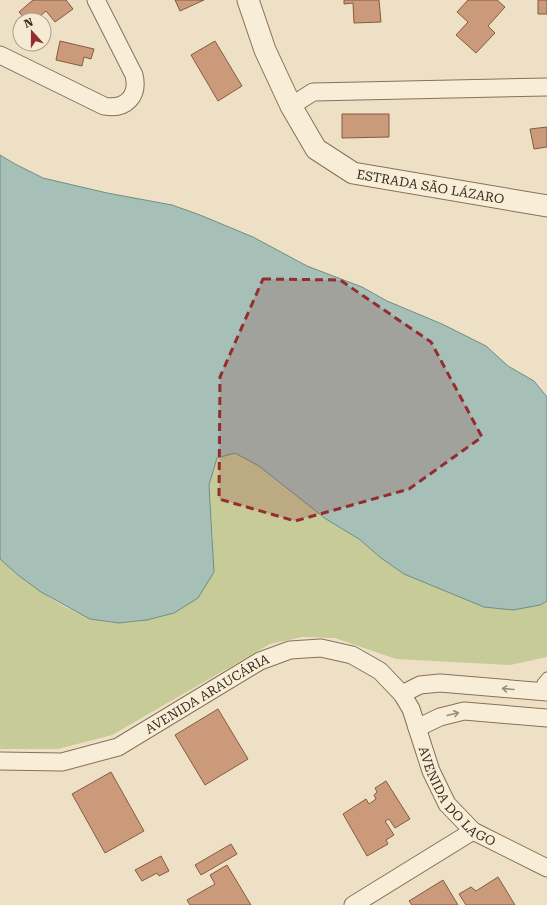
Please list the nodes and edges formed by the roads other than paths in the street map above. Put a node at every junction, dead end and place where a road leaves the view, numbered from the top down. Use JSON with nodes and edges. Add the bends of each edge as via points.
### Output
{"nodes":[{"id":1,"x":96,"y":0,"type":"edge"},
{"id":2,"x":248,"y":0,"type":"edge"},
{"id":3,"x":0,"y":55,"type":"edge"},
{"id":4,"x":547,"y":86,"type":"edge"},
{"id":5,"x":291,"y":106,"type":"junction"},
{"id":6,"x":547,"y":206,"type":"edge"},
{"id":7,"x":547,"y":677,"type":"edge"},
{"id":8,"x":543,"y":692,"type":"edge"},
{"id":9,"x":402,"y":694,"type":"junction"},
{"id":10,"x":541,"y":717,"type":"edge"},
{"id":11,"x":417,"y":728,"type":"junction"},
{"id":12,"x":2,"y":761,"type":"edge"},
{"id":13,"x":473,"y":831,"type":"junction"},
{"id":14,"x":547,"y":868,"type":"edge"},
{"id":15,"x":353,"y":905,"type":"edge"}],
"edges":[{"from":1,"to":3,"type":"street","via":[[134,75],[135,90],[126,102],[119,106],[104,106]]},
{"from":2,"to":5,"type":"street","name":"ESTRADA SÃO LÁZARO","via":[[265,50]]},
{"from":4,"to":5,"type":"street","via":[[313,92]]},
{"from":5,"to":6,"type":"street","name":"ESTRADA SÃO LÁZARO","via":[[316,149],[353,173]]},
{"from":7,"to":8,"type":"lane","via":[[542,683]]},
{"from":8,"to":9,"type":"street","one_way":true,"via":[[440,683],[420,685]]},
{"from":8,"to":10,"type":"street"},
{"from":9,"to":11,"type":"street","name":"AVENIDA DO LAGO","via":[[411,709]]},
{"from":9,"to":12,"type":"street","name":"AVENIDA ARAUCÁRIA","via":[[380,671],[352,655],[321,648],[290,650],[260,661],[118,746],[62,762]]},
{"from":11,"to":10,"type":"street","one_way":true,"via":[[440,717],[464,711]]},
{"from":11,"to":13,"type":"street","name":"AVENIDA DO LAGO","via":[[431,771],[447,804]]},
{"from":13,"to":14,"type":"street","name":"AVENIDA DO LAGO"},
{"from":13,"to":15,"type":"street"}]}
